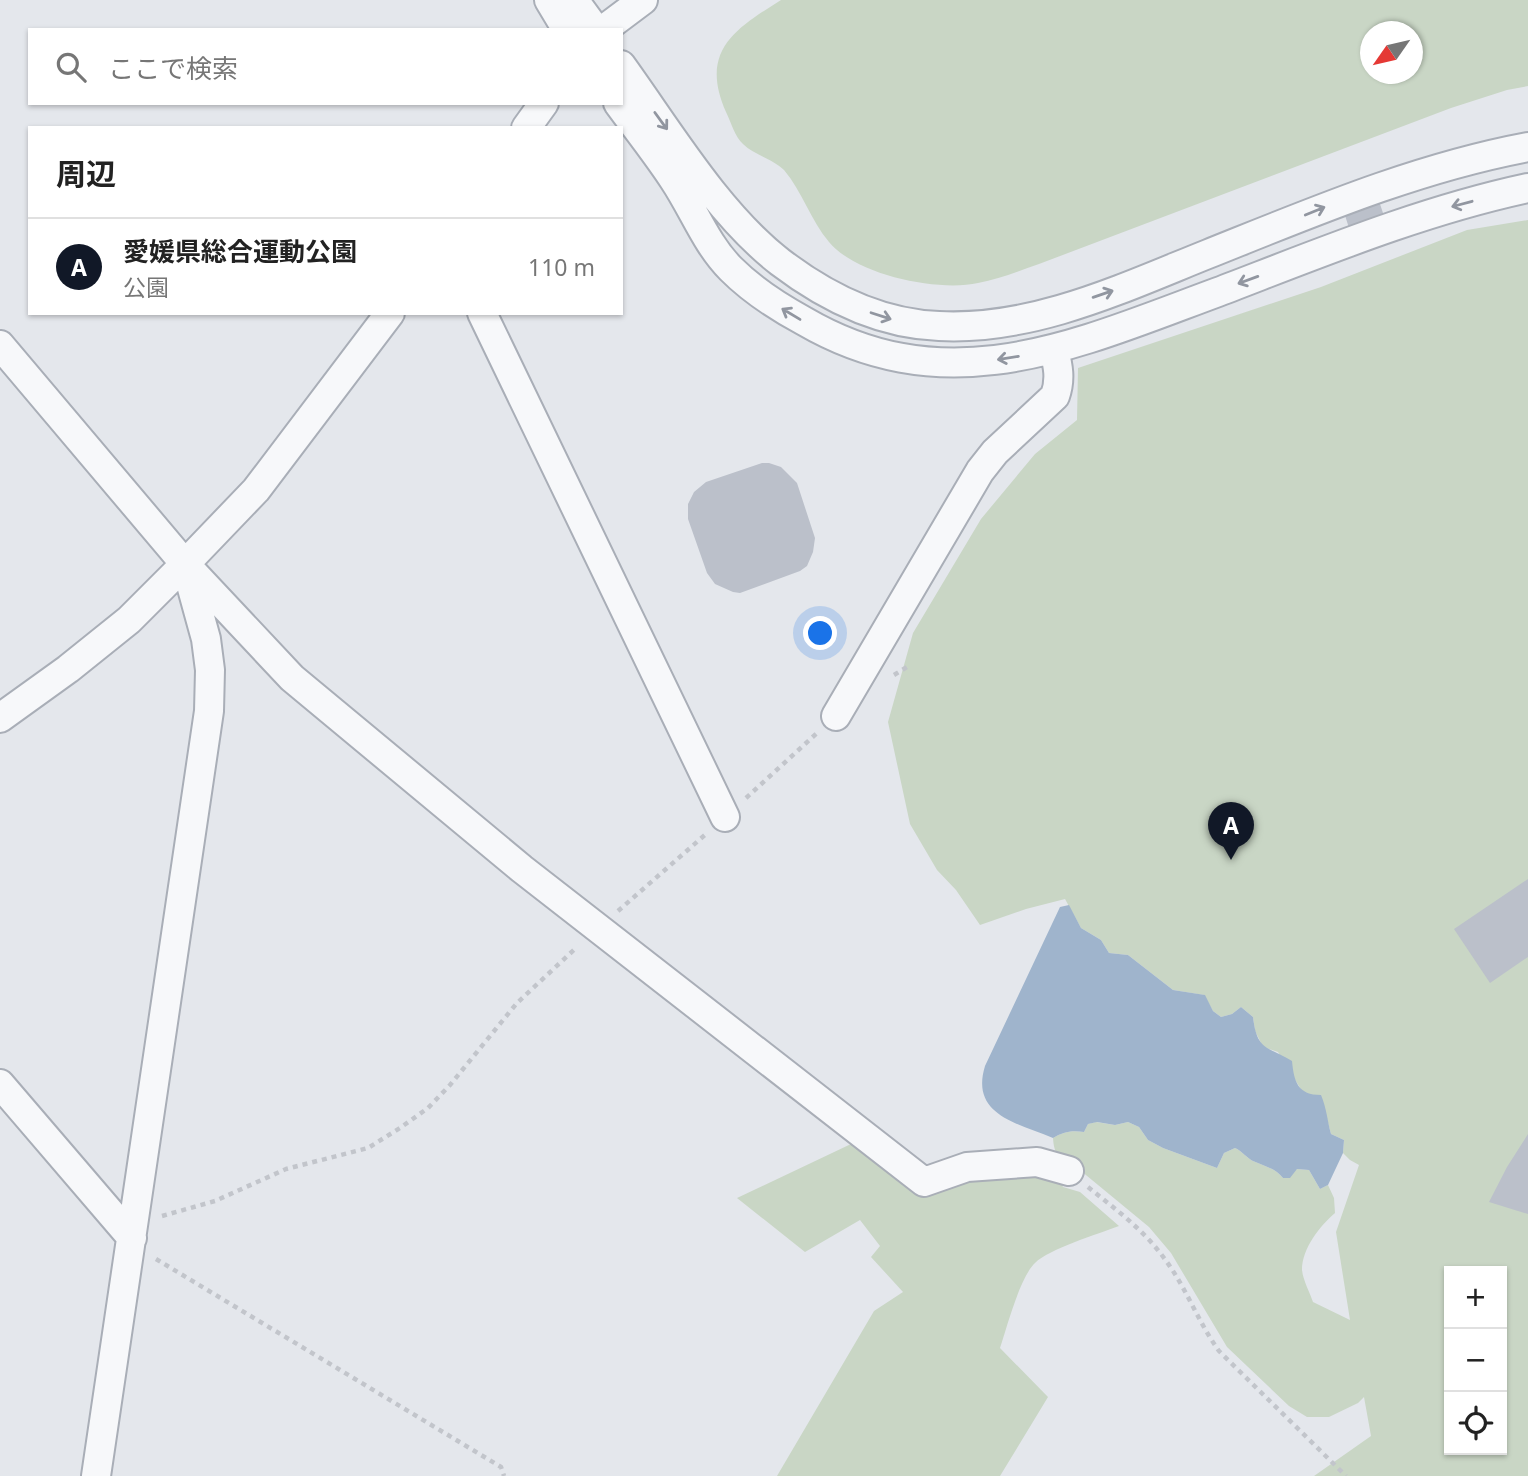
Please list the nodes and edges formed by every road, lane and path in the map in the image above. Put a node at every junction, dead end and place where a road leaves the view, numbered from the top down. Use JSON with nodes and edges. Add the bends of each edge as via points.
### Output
{"nodes":[{"id":1,"x":549,"y":0,"type":"edge"},
{"id":2,"x":574,"y":0,"type":"edge"},
{"id":3,"x":643,"y":0,"type":"edge"},
{"id":4,"x":566,"y":28,"type":"edge"},
{"id":5,"x":595,"y":28,"type":"edge"},
{"id":6,"x":606,"y":28,"type":"edge"},
{"id":7,"x":623,"y":68,"type":"edge"},
{"id":8,"x":543,"y":105,"type":"edge"},
{"id":9,"x":619,"y":105,"type":"edge"},
{"id":10,"x":527,"y":126,"type":"edge"},
{"id":11,"x":1528,"y":147,"type":"edge"},
{"id":12,"x":1528,"y":188,"type":"edge"},
{"id":13,"x":388,"y":315,"type":"edge"},
{"id":14,"x":483,"y":315,"type":"edge"},
{"id":15,"x":1054,"y":349,"type":"junction"},
{"id":16,"x":3,"y":355,"type":"edge"},
{"id":17,"x":185,"y":564,"type":"junction"},
{"id":18,"x":907,"y":667,"type":"dead end"},
{"id":19,"x":883,"y":682,"type":"dead end"},
{"id":20,"x":836,"y":716,"type":"joint"},
{"id":21,"x":0,"y":718,"type":"edge"},
{"id":22,"x":725,"y":817,"type":"junction"},
{"id":23,"x":599,"y":927,"type":"junction"},
{"id":24,"x":0,"y":1084,"type":"edge"},
{"id":25,"x":1069,"y":1171,"type":"joint"},
{"id":26,"x":132,"y":1235,"type":"junction"},
{"id":27,"x":96,"y":1476,"type":"edge"},
{"id":28,"x":504,"y":1476,"type":"edge"},
{"id":29,"x":1346,"y":1476,"type":"edge"}],
"edges":[{"from":1,"to":4,"type":"street"},
{"from":2,"to":5,"type":"street"},
{"from":3,"to":6,"type":"street"},
{"from":7,"to":11,"type":"street","one_way":true,"via":[[729,213],[780,262],[835,298],[869,312],[940,327],[1034,317],[1361,193],[1477,156]]},
{"from":8,"to":10,"type":"street"},
{"from":15,"to":9,"type":"street","one_way":true,"via":[[994,361],[939,363],[893,358],[819,330],[757,292],[730,268]]},
{"from":12,"to":15,"type":"street","one_way":true,"via":[[1432,212]]},
{"from":13,"to":17,"type":"street","via":[[256,490]]},
{"from":14,"to":22,"type":"street"},
{"from":15,"to":20,"type":"street","via":[[1059,370],[1055,396],[980,471]]},
{"from":16,"to":17,"type":"street"},
{"from":17,"to":21,"type":"street","via":[[129,620]]},
{"from":17,"to":23,"type":"street","via":[[292,678]]},
{"from":17,"to":26,"type":"street","via":[[206,639],[209,712]]},
{"from":18,"to":19,"type":"path"},
{"from":20,"to":22,"type":"path"},
{"from":22,"to":23,"type":"path"},
{"from":23,"to":25,"type":"street","via":[[924,1182],[967,1167],[1037,1162]]},
{"from":23,"to":26,"type":"path","via":[[517,1003],[428,1108],[400,1128],[368,1148],[286,1169]]},
{"from":24,"to":26,"type":"street"},
{"from":25,"to":29,"type":"path","via":[[1144,1233],[1193,1303],[1219,1351]]},
{"from":26,"to":27,"type":"street"},
{"from":26,"to":28,"type":"path","via":[[501,1467]]}]}
